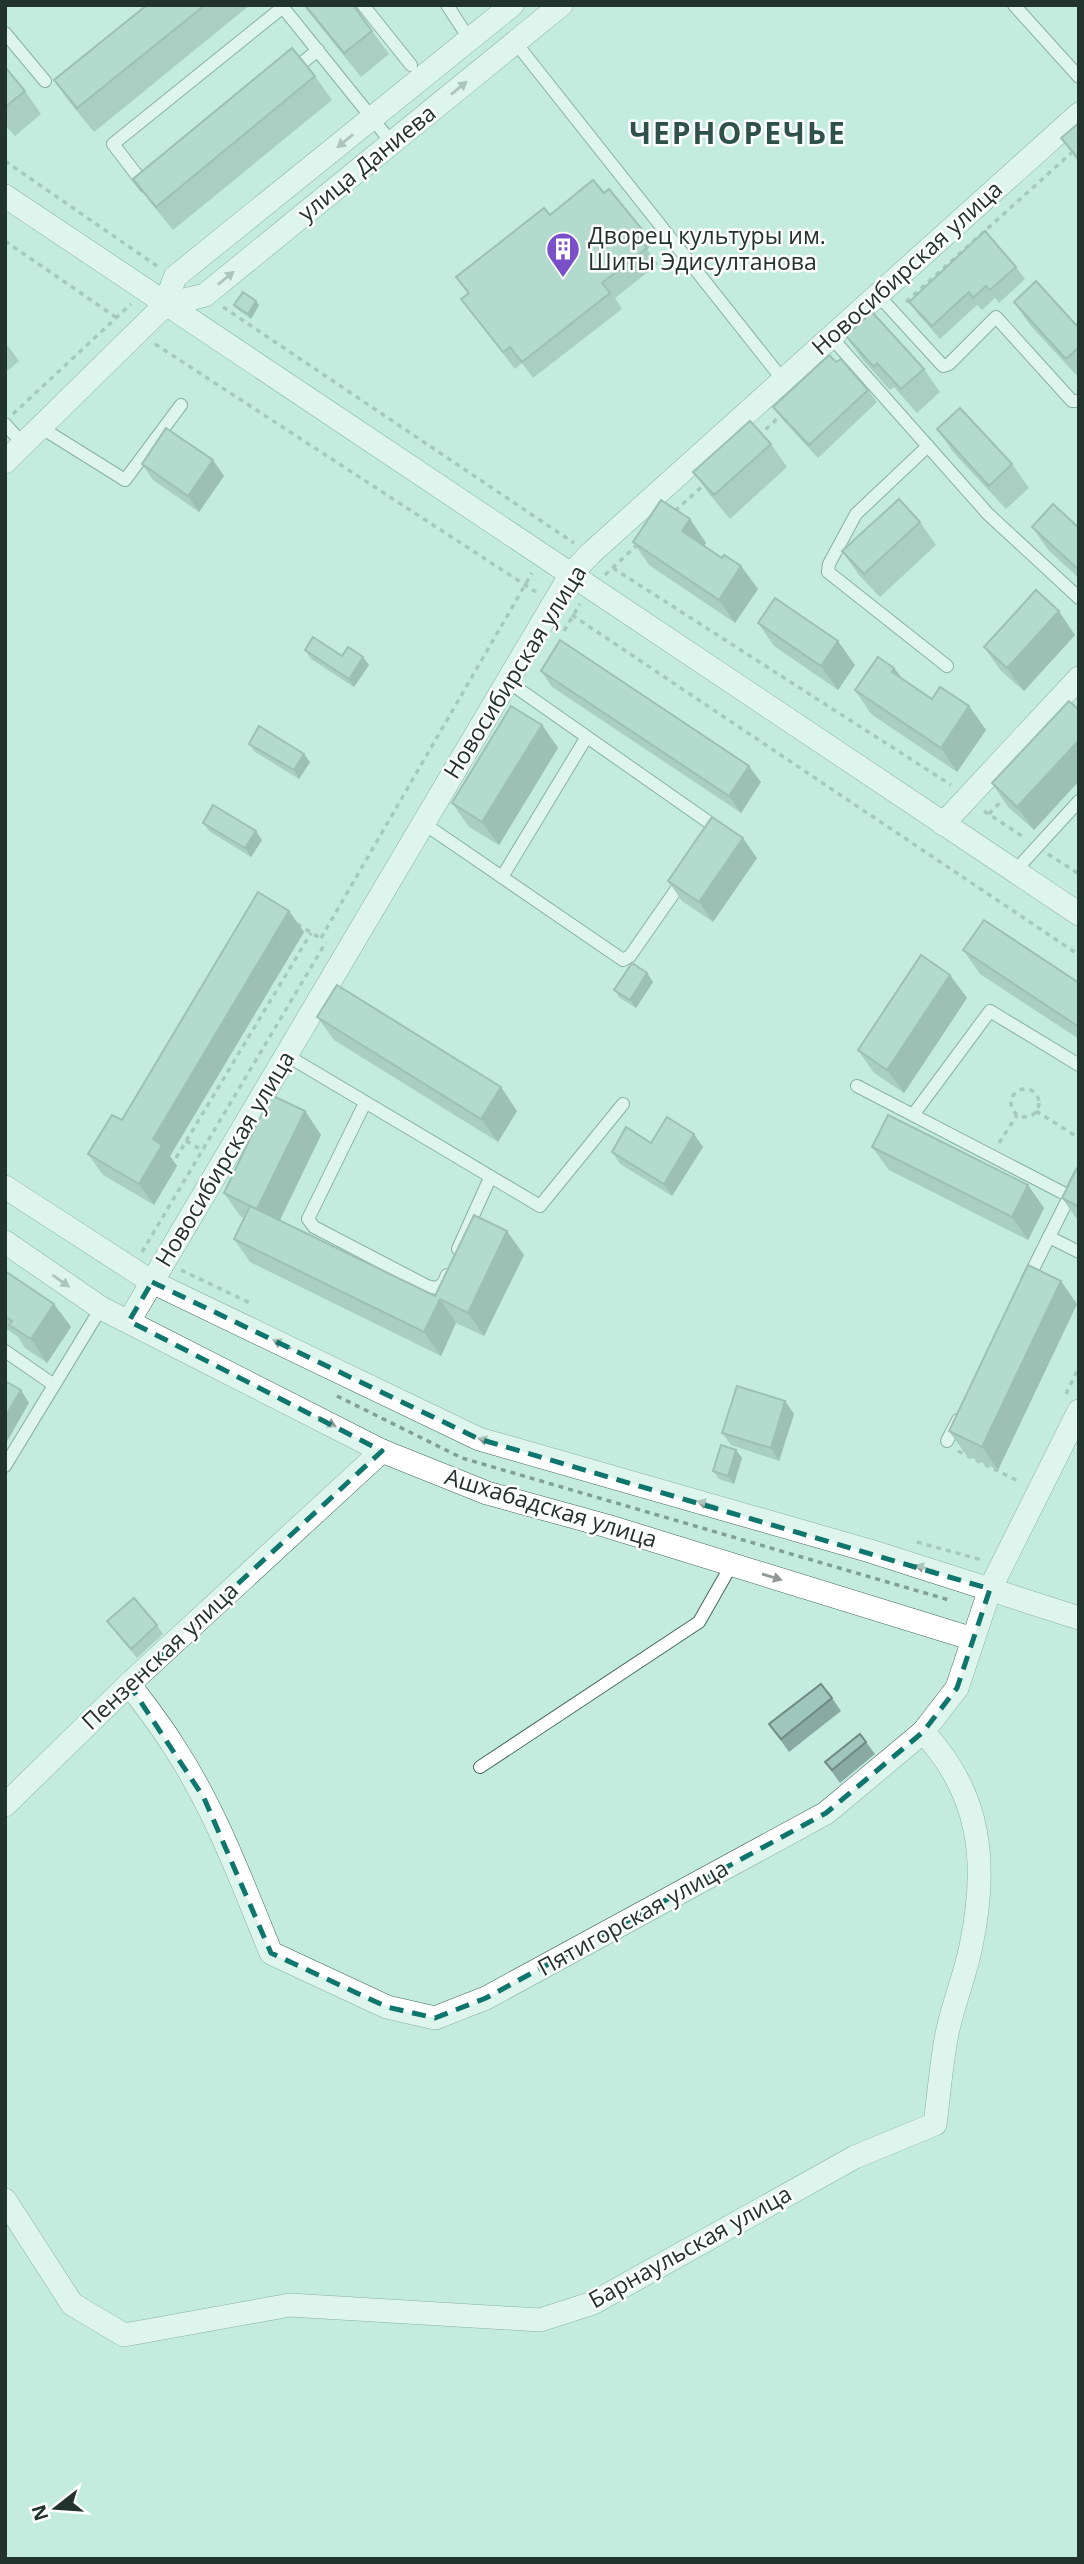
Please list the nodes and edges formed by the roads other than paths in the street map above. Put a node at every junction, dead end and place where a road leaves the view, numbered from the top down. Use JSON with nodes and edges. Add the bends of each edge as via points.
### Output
{"nodes":[{"id":1,"x":363,"y":5,"type":"edge"},
{"id":2,"x":447,"y":5,"type":"edge"},
{"id":3,"x":512,"y":5,"type":"edge"},
{"id":4,"x":561,"y":5,"type":"edge"},
{"id":5,"x":1014,"y":5,"type":"edge"},
{"id":6,"x":282,"y":6,"type":"edge"},
{"id":7,"x":5,"y":33,"type":"edge"},
{"id":8,"x":470,"y":40,"type":"junction"},
{"id":9,"x":515,"y":42,"type":"junction"},
{"id":10,"x":317,"y":50,"type":"junction"},
{"id":11,"x":489,"y":64,"type":"junction"},
{"id":12,"x":411,"y":65,"type":"dead end"},
{"id":13,"x":286,"y":76,"type":"edge"},
{"id":14,"x":1079,"y":77,"type":"edge"},
{"id":15,"x":45,"y":81,"type":"dead end"},
{"id":16,"x":1079,"y":114,"type":"edge"},
{"id":17,"x":373,"y":119,"type":"junction"},
{"id":18,"x":392,"y":143,"type":"junction"},
{"id":19,"x":158,"y":181,"type":"edge"},
{"id":20,"x":5,"y":196,"type":"edge"},
{"id":21,"x":878,"y":295,"type":"junction"},
{"id":22,"x":165,"y":305,"type":"junction"},
{"id":23,"x":831,"y":337,"type":"junction"},
{"id":24,"x":783,"y":380,"type":"junction"},
{"id":25,"x":1079,"y":401,"type":"edge"},
{"id":26,"x":181,"y":405,"type":"dead end"},
{"id":27,"x":5,"y":424,"type":"edge"},
{"id":28,"x":40,"y":427,"type":"junction"},
{"id":29,"x":23,"y":444,"type":"junction"},
{"id":30,"x":928,"y":446,"type":"junction"},
{"id":31,"x":5,"y":462,"type":"edge"},
{"id":32,"x":571,"y":574,"type":"junction"},
{"id":33,"x":1079,"y":598,"type":"edge"},
{"id":34,"x":947,"y":666,"type":"dead end"},
{"id":35,"x":1079,"y":678,"type":"edge"},
{"id":36,"x":507,"y":681,"type":"junction"},
{"id":37,"x":586,"y":738,"type":"junction"},
{"id":38,"x":1079,"y":802,"type":"edge"},
{"id":39,"x":423,"y":823,"type":"junction"},
{"id":40,"x":943,"y":824,"type":"junction"},
{"id":41,"x":706,"y":848,"type":"edge"},
{"id":42,"x":691,"y":869,"type":"edge"},
{"id":43,"x":1015,"y":872,"type":"junction"},
{"id":44,"x":502,"y":877,"type":"junction"},
{"id":45,"x":1079,"y":914,"type":"edge"},
{"id":46,"x":286,"y":1055,"type":"junction"},
{"id":47,"x":1079,"y":1065,"type":"edge"},
{"id":48,"x":857,"y":1086,"type":"dead end"},
{"id":49,"x":365,"y":1102,"type":"junction"},
{"id":50,"x":623,"y":1104,"type":"dead end"},
{"id":51,"x":913,"y":1115,"type":"junction"},
{"id":52,"x":1079,"y":1177,"type":"edge"},
{"id":53,"x":489,"y":1178,"type":"junction"},
{"id":54,"x":5,"y":1187,"type":"edge"},
{"id":55,"x":1069,"y":1196,"type":"junction"},
{"id":56,"x":1049,"y":1237,"type":"junction"},
{"id":57,"x":5,"y":1242,"type":"edge"},
{"id":58,"x":1079,"y":1252,"type":"edge"},
{"id":59,"x":161,"y":1287,"type":"junction"},
{"id":60,"x":1019,"y":1297,"type":"edge"},
{"id":61,"x":101,"y":1308,"type":"junction"},
{"id":62,"x":129,"y":1321,"type":"junction"},
{"id":63,"x":5,"y":1351,"type":"edge"},
{"id":64,"x":54,"y":1385,"type":"junction"},
{"id":65,"x":965,"y":1405,"type":"edge"},
{"id":66,"x":1079,"y":1411,"type":"edge"},
{"id":67,"x":947,"y":1441,"type":"edge"},
{"id":68,"x":382,"y":1451,"type":"junction"},
{"id":69,"x":5,"y":1466,"type":"edge"},
{"id":70,"x":732,"y":1564,"type":"junction"},
{"id":71,"x":990,"y":1589,"type":"junction"},
{"id":72,"x":1079,"y":1618,"type":"edge"},
{"id":73,"x":974,"y":1639,"type":"junction"},
{"id":74,"x":130,"y":1684,"type":"junction"},
{"id":75,"x":923,"y":1732,"type":"junction"},
{"id":76,"x":480,"y":1767,"type":"dead end"},
{"id":77,"x":5,"y":1805,"type":"edge"},
{"id":78,"x":5,"y":2200,"type":"edge"}],
"edges":[{"from":1,"to":12,"type":"lane"},
{"from":2,"to":8,"type":"lane"},
{"from":3,"to":8,"type":"street","name":"улица Даниева"},
{"from":4,"to":9,"type":"street","name":"улица Даниева"},
{"from":5,"to":14,"type":"lane"},
{"from":6,"to":10,"type":"lane"},
{"from":6,"to":19,"type":"lane","via":[[113,144],[147,190]]},
{"from":7,"to":15,"type":"lane"},
{"from":8,"to":11,"type":"street"},
{"from":8,"to":17,"type":"street","name":"улица Даниева"},
{"from":9,"to":11,"type":"street","name":"улица Даниева"},
{"from":9,"to":24,"type":"lane"},
{"from":10,"to":13,"type":"lane"},
{"from":10,"to":17,"type":"lane"},
{"from":18,"to":11,"type":"street","name":"улица Даниева","one_way":true},
{"from":16,"to":21,"type":"street","name":"Новосибирская улица"},
{"from":17,"to":18,"type":"lane"},
{"from":17,"to":22,"type":"street","name":"улица Даниева","one_way":true,"via":[[175,277]]},
{"from":22,"to":18,"type":"street","name":"улица Даниева","one_way":true,"via":[[205,295]]},
{"from":20,"to":22,"type":"street"},
{"from":21,"to":23,"type":"street","name":"Новосибирская улица"},
{"from":21,"to":25,"type":"lane","via":[[943,366],[996,317],[1072,401]]},
{"from":22,"to":28,"type":"street"},
{"from":22,"to":32,"type":"street"},
{"from":23,"to":24,"type":"street","name":"Новосибирская улица"},
{"from":23,"to":30,"type":"lane"},
{"from":24,"to":32,"type":"street","name":"Новосибирская улица"},
{"from":26,"to":28,"type":"lane","via":[[125,480]]},
{"from":27,"to":29,"type":"lane"},
{"from":28,"to":29,"type":"street"},
{"from":29,"to":31,"type":"street"},
{"from":30,"to":33,"type":"lane","via":[[988,514]]},
{"from":30,"to":34,"type":"lane","via":[[856,514],[828,572]]},
{"from":32,"to":36,"type":"street","name":"Новосибирская улица"},
{"from":32,"to":40,"type":"street"},
{"from":35,"to":40,"type":"street"},
{"from":36,"to":37,"type":"lane"},
{"from":36,"to":39,"type":"street","name":"Новосибирская улица"},
{"from":37,"to":41,"type":"lane","via":[[716,829]]},
{"from":37,"to":44,"type":"lane"},
{"from":38,"to":43,"type":"lane"},
{"from":39,"to":44,"type":"lane"},
{"from":39,"to":46,"type":"street","name":"Новосибирская улица","via":[[336,948]]},
{"from":40,"to":43,"type":"street"},
{"from":42,"to":44,"type":"lane","via":[[623,960]]},
{"from":43,"to":45,"type":"street"},
{"from":46,"to":49,"type":"lane"},
{"from":46,"to":59,"type":"street","name":"Новосибирская улица"},
{"from":47,"to":51,"type":"lane","via":[[990,1011]]},
{"from":48,"to":51,"type":"lane"},
{"from":49,"to":53,"type":"lane"},
{"from":49,"to":53,"type":"lane","via":[[308,1219],[314,1227],[436,1288],[443,1284]]},
{"from":50,"to":53,"type":"lane","via":[[540,1206]]},
{"from":51,"to":55,"type":"lane"},
{"from":52,"to":55,"type":"lane"},
{"from":54,"to":59,"type":"street","via":[[138,1259]]},
{"from":55,"to":56,"type":"lane"},
{"from":56,"to":58,"type":"lane"},
{"from":56,"to":60,"type":"lane"},
{"from":57,"to":61,"type":"street","name":"Ашхабадская улица","one_way":true},
{"from":59,"to":62,"type":"street","name":"Новосибирская улица"},
{"from":71,"to":59,"type":"street","one_way":true,"via":[[479,1439]]},
{"from":61,"to":62,"type":"street","name":"Ашхабадская улица"},
{"from":61,"to":64,"type":"lane"},
{"from":62,"to":68,"type":"street","name":"Ашхабадская улица","one_way":true},
{"from":63,"to":64,"type":"lane"},
{"from":64,"to":69,"type":"lane"},
{"from":65,"to":67,"type":"lane"},
{"from":66,"to":71,"type":"street","name":"Пятигорская улица"},
{"from":68,"to":70,"type":"street","name":"Ашхабадская улица","via":[[487,1493]]},
{"from":68,"to":74,"type":"street","name":"Пензенская улица"},
{"from":70,"to":73,"type":"street","name":"Ашхабадская улица","one_way":true},
{"from":70,"to":76,"type":"lane","via":[[699,1622]]},
{"from":71,"to":72,"type":"street"},
{"from":71,"to":73,"type":"street","name":"Пятигорская улица"},
{"from":73,"to":75,"type":"street","name":"Пятигорская улица","via":[[957,1689]]},
{"from":74,"to":75,"type":"street","name":"Пятигорская улица","via":[[204,1798],[271,1953],[387,2007],[435,2018],[486,1998],[825,1813]]},
{"from":74,"to":77,"type":"street","name":"Пензенская улица"},
{"from":75,"to":78,"type":"street","name":"Барнаульская улица","via":[[948,1758],[971,1808],[980,1860],[971,1945],[947,2034],[935,2124],[855,2157],[593,2303],[540,2320],[290,2305],[124,2335],[72,2304]]}]}
